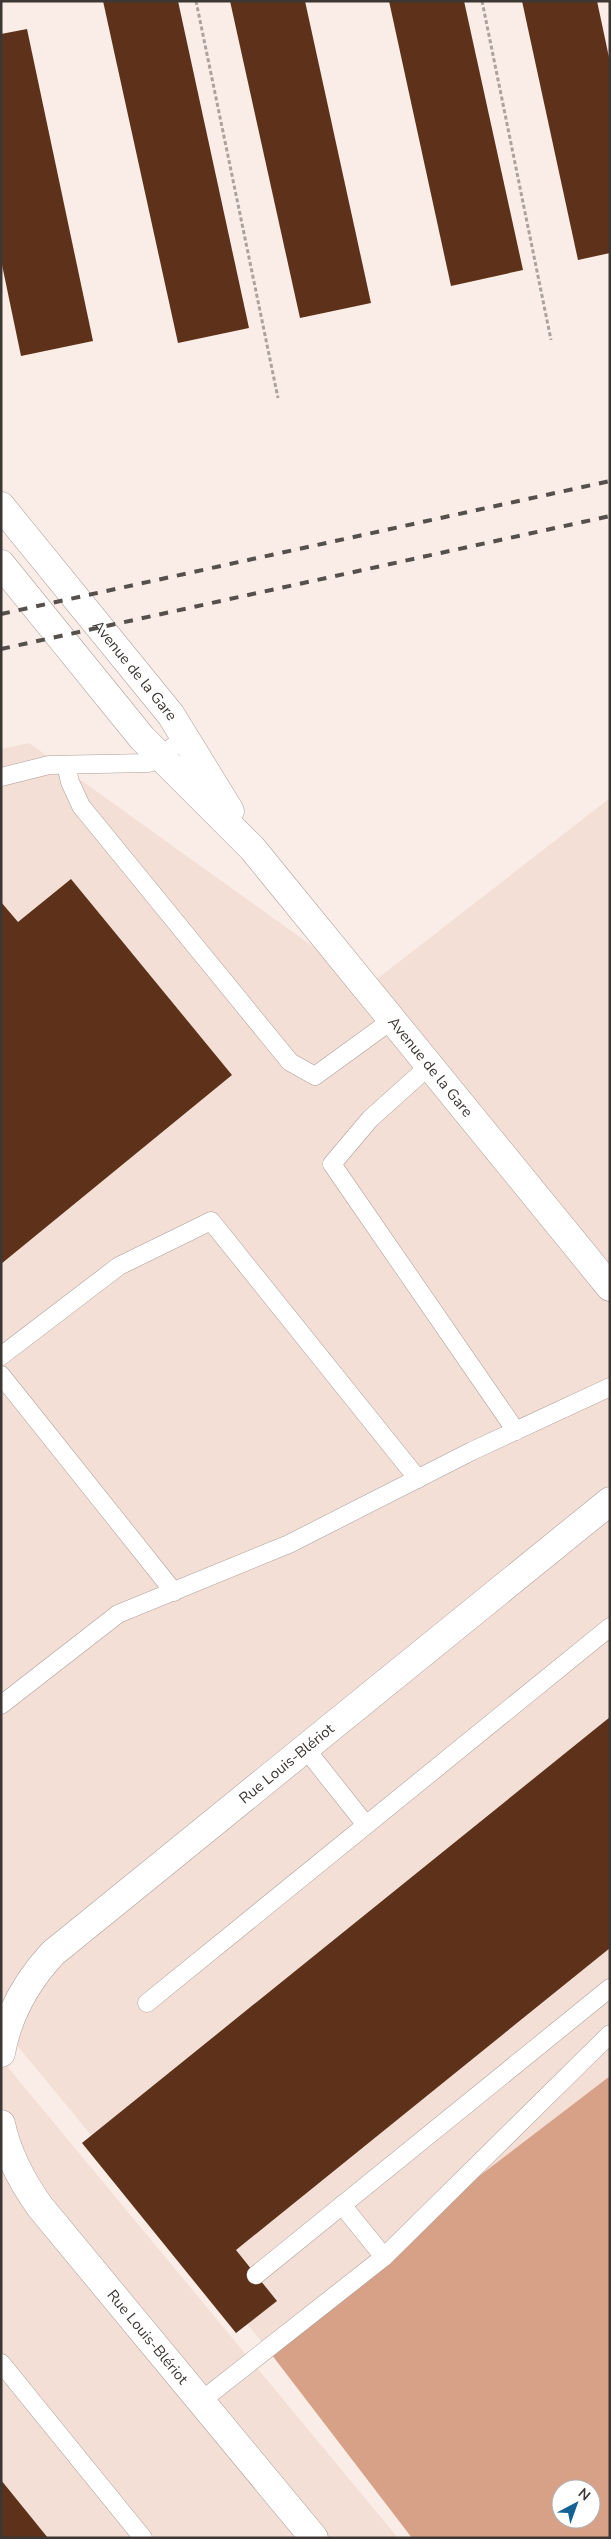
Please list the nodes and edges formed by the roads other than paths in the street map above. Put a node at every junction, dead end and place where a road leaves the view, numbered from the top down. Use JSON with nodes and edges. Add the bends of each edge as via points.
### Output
{"nodes":[{"id":1,"x":1,"y":506,"type":"edge"},
{"id":2,"x":1,"y":564,"type":"edge"},
{"id":3,"x":185,"y":737,"type":"junction"},
{"id":4,"x":161,"y":757,"type":"junction"},
{"id":5,"x":66,"y":765,"type":"junction"},
{"id":6,"x":1,"y":777,"type":"edge"},
{"id":7,"x":252,"y":848,"type":"junction"},
{"id":8,"x":392,"y":1020,"type":"junction"},
{"id":9,"x":430,"y":1066,"type":"junction"},
{"id":10,"x":610,"y":1287,"type":"edge"},
{"id":11,"x":1,"y":1356,"type":"edge"},
{"id":12,"x":1,"y":1375,"type":"edge"},
{"id":13,"x":610,"y":1387,"type":"edge"},
{"id":14,"x":516,"y":1431,"type":"junction"},
{"id":15,"x":418,"y":1479,"type":"junction"},
{"id":16,"x":610,"y":1501,"type":"edge"},
{"id":17,"x":174,"y":1592,"type":"junction"},
{"id":18,"x":610,"y":1627,"type":"edge"},
{"id":19,"x":1,"y":1705,"type":"edge"},
{"id":20,"x":305,"y":1748,"type":"junction"},
{"id":21,"x":366,"y":1825,"type":"junction"},
{"id":22,"x":610,"y":1988,"type":"edge"},
{"id":23,"x":147,"y":2003,"type":"dead end"},
{"id":24,"x":610,"y":2034,"type":"edge"},
{"id":25,"x":1,"y":2053,"type":"edge"},
{"id":26,"x":1,"y":2124,"type":"edge"},
{"id":27,"x":342,"y":2205,"type":"junction"},
{"id":28,"x":384,"y":2258,"type":"junction"},
{"id":29,"x":256,"y":2275,"type":"dead end"},
{"id":30,"x":1,"y":2363,"type":"edge"},
{"id":31,"x":201,"y":2401,"type":"junction"},
{"id":32,"x":143,"y":2538,"type":"edge"},
{"id":33,"x":314,"y":2538,"type":"edge"}],
"edges":[{"from":1,"to":3,"type":"street","name":"Avenue de la Gare","via":[[171,715]]},
{"from":2,"to":4,"type":"street","name":"Avenue de la Gare","via":[[142,738]]},
{"from":3,"to":4,"type":"lane"},
{"from":3,"to":7,"type":"street","name":"Avenue de la Gare"},
{"from":4,"to":5,"type":"lane","via":[[136,765]]},
{"from":4,"to":7,"type":"street","name":"Avenue de la Gare"},
{"from":5,"to":6,"type":"lane","via":[[36,767]]},
{"from":5,"to":8,"type":"lane","via":[[81,806],[290,1062],[315,1076]]},
{"from":7,"to":8,"type":"street","name":"Avenue de la Gare"},
{"from":8,"to":9,"type":"street","name":"Avenue de la Gare"},
{"from":9,"to":10,"type":"street","name":"Avenue de la Gare"},
{"from":9,"to":14,"type":"lane","via":[[376,1113],[332,1164]]},
{"from":11,"to":15,"type":"lane","via":[[119,1266],[211,1221]]},
{"from":12,"to":17,"type":"lane"},
{"from":13,"to":14,"type":"lane"},
{"from":14,"to":15,"type":"lane"},
{"from":15,"to":17,"type":"lane","via":[[289,1544]]},
{"from":16,"to":20,"type":"street","name":"Rue Louis-Blériot"},
{"from":17,"to":19,"type":"lane","via":[[118,1614]]},
{"from":18,"to":21,"type":"lane"},
{"from":20,"to":21,"type":"lane"},
{"from":20,"to":25,"type":"street","name":"Rue Louis-Blériot","via":[[53,1952],[18,2001]]},
{"from":21,"to":23,"type":"lane"},
{"from":22,"to":27,"type":"lane"},
{"from":24,"to":28,"type":"lane"},
{"from":26,"to":31,"type":"street","name":"Rue Louis-Blériot","via":[[10,2157],[29,2192]]},
{"from":27,"to":28,"type":"lane"},
{"from":27,"to":29,"type":"lane"},
{"from":28,"to":31,"type":"lane"},
{"from":30,"to":32,"type":"lane"},
{"from":31,"to":33,"type":"street","name":"Rue Louis-Blériot"}]}
